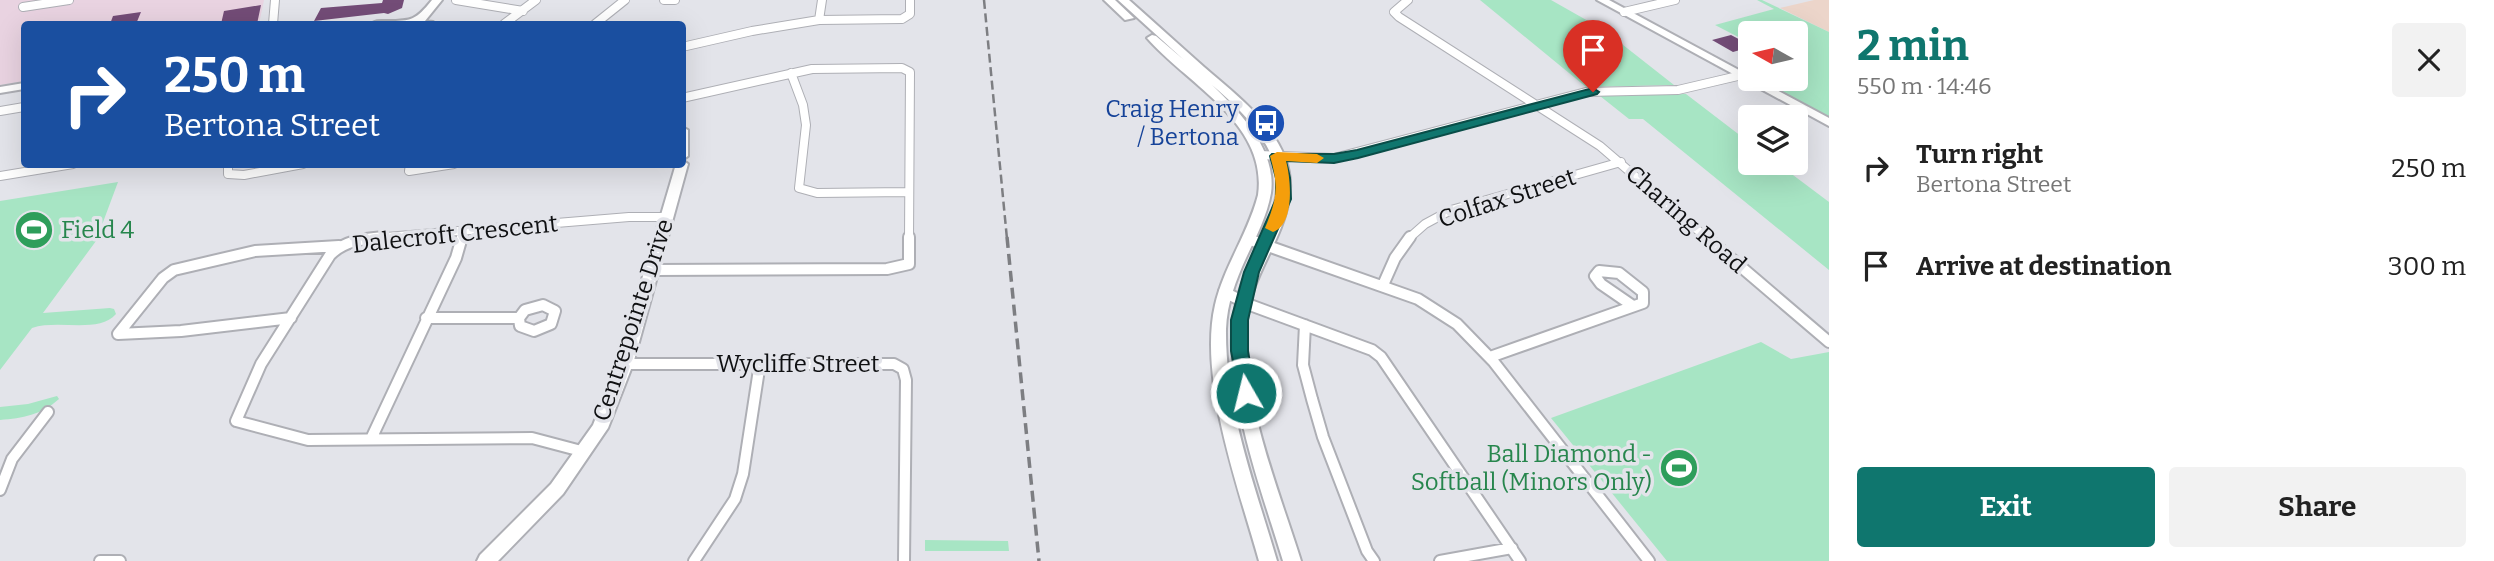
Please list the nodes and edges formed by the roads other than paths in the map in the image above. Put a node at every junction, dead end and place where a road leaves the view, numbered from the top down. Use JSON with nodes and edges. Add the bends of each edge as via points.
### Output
{"nodes":[{"id":1,"x":69,"y":0,"type":"edge"},
{"id":2,"x":275,"y":0,"type":"edge"},
{"id":3,"x":425,"y":0,"type":"edge"},
{"id":4,"x":437,"y":0,"type":"edge"},
{"id":5,"x":456,"y":0,"type":"edge"},
{"id":6,"x":536,"y":0,"type":"edge"},
{"id":7,"x":625,"y":0,"type":"edge"},
{"id":8,"x":664,"y":0,"type":"edge"},
{"id":9,"x":675,"y":0,"type":"edge"},
{"id":10,"x":822,"y":0,"type":"edge"},
{"id":11,"x":910,"y":0,"type":"edge"},
{"id":12,"x":1109,"y":0,"type":"edge"},
{"id":13,"x":1123,"y":0,"type":"edge"},
{"id":14,"x":1408,"y":0,"type":"edge"},
{"id":15,"x":1602,"y":0,"type":"edge"},
{"id":16,"x":1675,"y":0,"type":"edge"},
{"id":17,"x":23,"y":6,"type":"dead end"},
{"id":18,"x":523,"y":11,"type":"junction"},
{"id":19,"x":1624,"y":12,"type":"junction"},
{"id":20,"x":819,"y":20,"type":"junction"},
{"id":21,"x":272,"y":21,"type":"edge"},
{"id":22,"x":410,"y":21,"type":"edge"},
{"id":23,"x":416,"y":21,"type":"edge"},
{"id":24,"x":508,"y":21,"type":"edge"},
{"id":25,"x":599,"y":21,"type":"edge"},
{"id":26,"x":686,"y":46,"type":"edge"},
{"id":27,"x":791,"y":73,"type":"junction"},
{"id":28,"x":1738,"y":73,"type":"edge"},
{"id":29,"x":1738,"y":76,"type":"edge"},
{"id":30,"x":21,"y":86,"type":"edge"},
{"id":31,"x":0,"y":90,"type":"edge"},
{"id":32,"x":1771,"y":91,"type":"edge"},
{"id":33,"x":686,"y":97,"type":"edge"},
{"id":34,"x":1537,"y":105,"type":"junction"},
{"id":35,"x":21,"y":108,"type":"edge"},
{"id":36,"x":0,"y":111,"type":"edge"},
{"id":37,"x":1829,"y":123,"type":"edge"},
{"id":38,"x":1259,"y":155,"type":"junction"},
{"id":39,"x":1277,"y":156,"type":"junction"},
{"id":40,"x":1621,"y":162,"type":"junction"},
{"id":41,"x":49,"y":168,"type":"edge"},
{"id":42,"x":227,"y":168,"type":"edge"},
{"id":43,"x":280,"y":168,"type":"edge"},
{"id":44,"x":409,"y":168,"type":"edge"},
{"id":45,"x":428,"y":168,"type":"edge"},
{"id":46,"x":681,"y":168,"type":"edge"},
{"id":47,"x":0,"y":176,"type":"edge"},
{"id":48,"x":908,"y":192,"type":"junction"},
{"id":49,"x":667,"y":217,"type":"junction"},
{"id":50,"x":464,"y":232,"type":"junction"},
{"id":51,"x":1248,"y":239,"type":"junction"},
{"id":52,"x":1265,"y":245,"type":"junction"},
{"id":53,"x":339,"y":246,"type":"junction"},
{"id":54,"x":653,"y":271,"type":"junction"},
{"id":55,"x":1383,"y":285,"type":"junction"},
{"id":56,"x":1224,"y":292,"type":"junction"},
{"id":57,"x":1243,"y":302,"type":"junction"},
{"id":58,"x":1633,"y":306,"type":"junction"},
{"id":59,"x":291,"y":318,"type":"junction"},
{"id":60,"x":426,"y":318,"type":"junction"},
{"id":61,"x":519,"y":318,"type":"dead end"},
{"id":62,"x":1305,"y":325,"type":"junction"},
{"id":63,"x":1829,"y":342,"type":"edge"},
{"id":64,"x":1490,"y":357,"type":"junction"},
{"id":65,"x":625,"y":363,"type":"junction"},
{"id":66,"x":760,"y":363,"type":"junction"},
{"id":67,"x":48,"y":412,"type":"dead end"},
{"id":68,"x":371,"y":439,"type":"junction"},
{"id":69,"x":585,"y":452,"type":"junction"},
{"id":70,"x":0,"y":490,"type":"edge"},
{"id":71,"x":1512,"y":548,"type":"junction"},
{"id":72,"x":100,"y":561,"type":"edge"},
{"id":73,"x":120,"y":561,"type":"edge"},
{"id":74,"x":486,"y":561,"type":"edge"},
{"id":75,"x":694,"y":561,"type":"edge"},
{"id":76,"x":904,"y":561,"type":"edge"},
{"id":77,"x":1268,"y":561,"type":"edge"},
{"id":78,"x":1292,"y":561,"type":"edge"},
{"id":79,"x":1374,"y":561,"type":"edge"},
{"id":80,"x":1440,"y":561,"type":"edge"},
{"id":81,"x":1520,"y":561,"type":"edge"},
{"id":82,"x":1649,"y":561,"type":"edge"}],
"edges":[{"from":1,"to":17,"type":"street"},
{"from":2,"to":21,"type":"street"},
{"from":3,"to":22,"type":"street"},
{"from":4,"to":23,"type":"street"},
{"from":5,"to":18,"type":"street"},
{"from":6,"to":18,"type":"street"},
{"from":7,"to":25,"type":"street"},
{"from":8,"to":9,"type":"street"},
{"from":10,"to":20,"type":"street"},
{"from":11,"to":20,"type":"street","via":[[910,14],[902,19]]},
{"from":12,"to":38,"type":"street","via":[[1230,110]]},
{"from":13,"to":39,"type":"street","via":[[1244,107],[1264,130]]},
{"from":14,"to":34,"type":"street","name":"Charing Road","via":[[1394,12],[1399,17]]},
{"from":15,"to":19,"type":"street"},
{"from":16,"to":19,"type":"street"},
{"from":18,"to":24,"type":"street"},
{"from":19,"to":28,"type":"street"},
{"from":20,"to":26,"type":"street"},
{"from":27,"to":33,"type":"street"},
{"from":27,"to":48,"type":"street","via":[[806,125],[799,188],[817,193]]},
{"from":27,"to":48,"type":"street","via":[[839,68],[902,68],[910,72]]},
{"from":29,"to":34,"type":"street","via":[[1678,90],[1593,92]]},
{"from":30,"to":31,"type":"street"},
{"from":32,"to":37,"type":"street"},
{"from":34,"to":39,"type":"street","via":[[1334,159]]},
{"from":34,"to":40,"type":"street","name":"Charing Road"},
{"from":35,"to":36,"type":"street"},
{"from":38,"to":39,"type":"street"},
{"from":38,"to":51,"type":"street","via":[[1264,190]]},
{"from":39,"to":52,"type":"street","via":[[1284,199]]},
{"from":40,"to":55,"type":"street","name":"Colfax Street","via":[[1435,218],[1400,246]]},
{"from":40,"to":63,"type":"street","name":"Charing Road"},
{"from":41,"to":47,"type":"street"},
{"from":42,"to":43,"type":"street","via":[[228,174],[240,175]]},
{"from":44,"to":45,"type":"street"},
{"from":46,"to":49,"type":"street","name":"Centrepointe Drive"},
{"from":48,"to":54,"type":"street","via":[[909,264],[887,269]]},
{"from":49,"to":50,"type":"street","name":"Dalecroft Crescent"},
{"from":49,"to":54,"type":"street","name":"Centrepointe Drive"},
{"from":50,"to":53,"type":"street","name":"Dalecroft Crescent","via":[[359,239]]},
{"from":50,"to":60,"type":"street"},
{"from":51,"to":52,"type":"street"},
{"from":51,"to":56,"type":"street"},
{"from":52,"to":55,"type":"street"},
{"from":52,"to":57,"type":"street"},
{"from":53,"to":59,"type":"street","name":"Dalecroft Crescent"},
{"from":53,"to":59,"type":"street","via":[[254,252],[174,271],[163,278],[118,334]]},
{"from":54,"to":65,"type":"street","name":"Centrepointe Drive"},
{"from":55,"to":64,"type":"street","via":[[1418,299],[1457,324]]},
{"from":56,"to":57,"type":"street"},
{"from":56,"to":77,"type":"street","via":[[1219,313],[1220,365]]},
{"from":57,"to":62,"type":"street"},
{"from":57,"to":78,"type":"street","via":[[1240,351],[1246,393]]},
{"from":58,"to":58,"type":"street","via":[[1643,303],[1643,292],[1619,274],[1599,271],[1595,275]]},
{"from":58,"to":64,"type":"street"},
{"from":59,"to":68,"type":"street","name":"Dalecroft Crescent","via":[[261,364],[236,421],[308,440]]},
{"from":60,"to":61,"type":"street"},
{"from":60,"to":68,"type":"street"},
{"from":62,"to":71,"type":"street","via":[[1381,357]]},
{"from":62,"to":79,"type":"street","via":[[1303,365],[1323,437]]},
{"from":64,"to":82,"type":"street"},
{"from":65,"to":66,"type":"street","name":"Wycliffe Street"},
{"from":65,"to":69,"type":"street","name":"Centrepointe Drive","via":[[600,428]]},
{"from":66,"to":75,"type":"street","via":[[735,499]]},
{"from":66,"to":76,"type":"street","name":"Wycliffe Street","via":[[894,364],[903,369]]},
{"from":67,"to":70,"type":"street","via":[[12,459]]},
{"from":68,"to":69,"type":"street","name":"Dalecroft Crescent","via":[[533,438]]},
{"from":69,"to":74,"type":"street","name":"Centrepointe Drive","via":[[557,489]]},
{"from":71,"to":80,"type":"street"},
{"from":71,"to":81,"type":"street"},
{"from":72,"to":73,"type":"street"}]}
